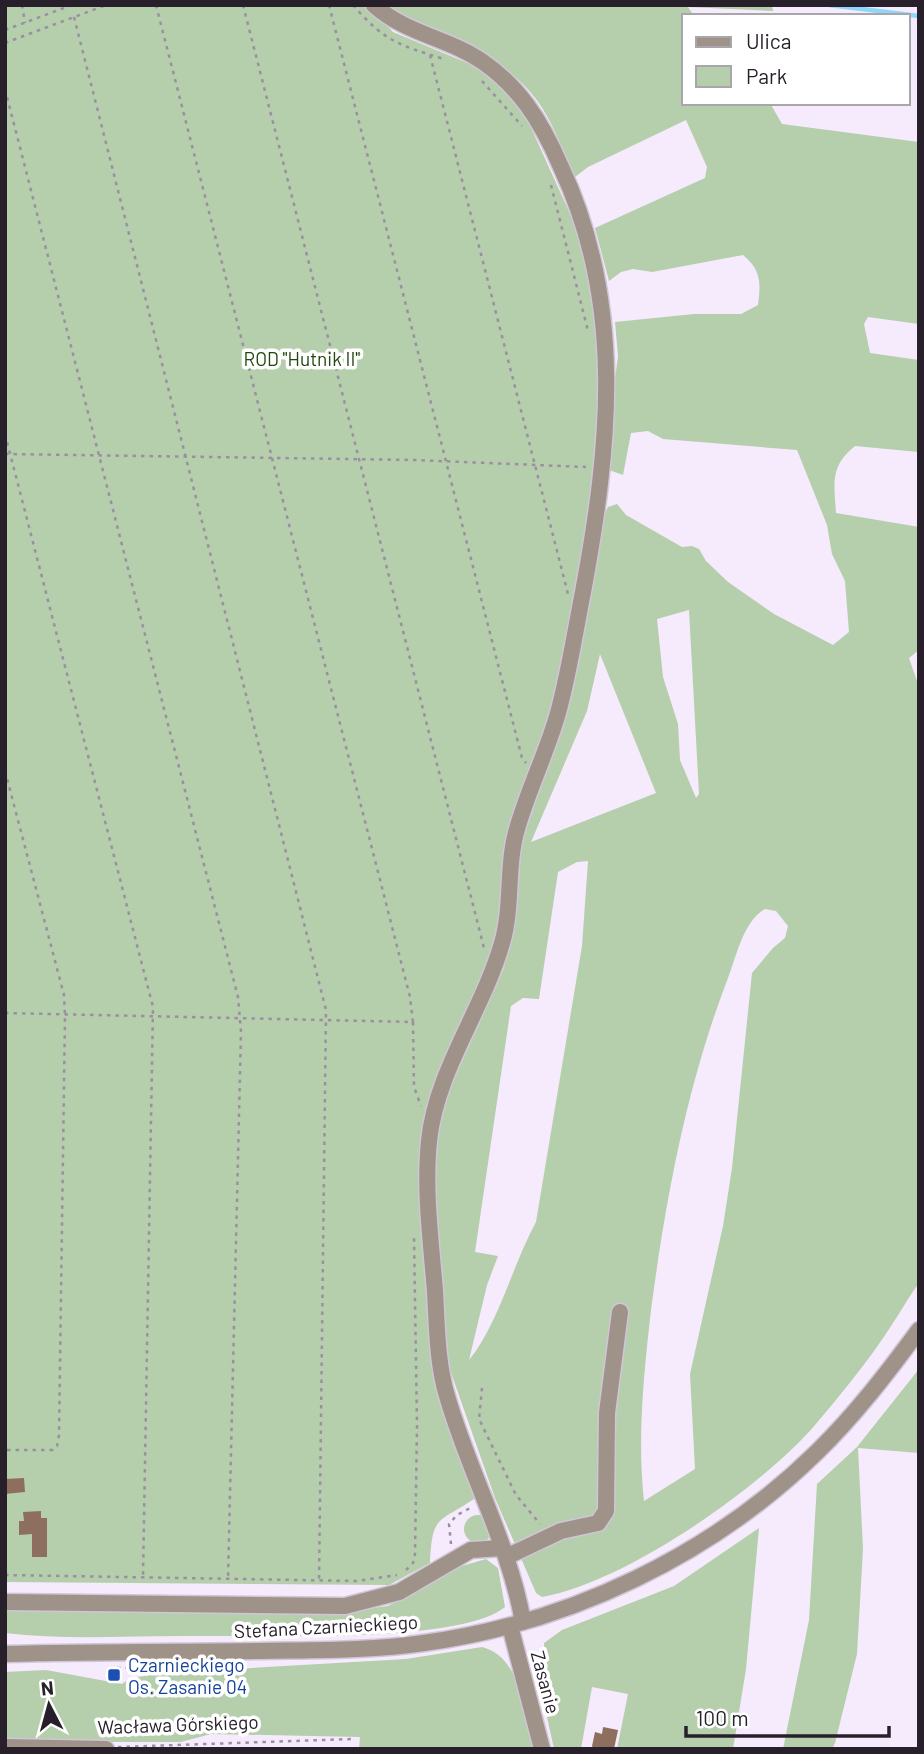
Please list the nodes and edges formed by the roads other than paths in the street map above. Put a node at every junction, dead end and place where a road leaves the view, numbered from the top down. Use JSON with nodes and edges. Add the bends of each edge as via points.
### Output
{"nodes":[{"id":1,"x":374,"y":5,"type":"edge"},
{"id":2,"x":620,"y":1312,"type":"dead end"},
{"id":3,"x":919,"y":1329,"type":"edge"},
{"id":4,"x":505,"y":1552,"type":"junction"},
{"id":5,"x":5,"y":1602,"type":"edge"},
{"id":6,"x":516,"y":1624,"type":"junction"},
{"id":7,"x":5,"y":1654,"type":"edge"},
{"id":8,"x":5,"y":1747,"type":"edge"},
{"id":9,"x":105,"y":1748,"type":"edge"},
{"id":10,"x":542,"y":1749,"type":"edge"}],
"edges":[{"from":1,"to":4,"type":"street","name":"Zasanie","via":[[396,23],[482,61],[526,103],[575,196],[601,291],[607,342],[599,484],[565,687],[517,826],[503,941],[436,1105],[428,1145],[440,1369],[450,1409]]},
{"from":2,"to":4,"type":"street","via":[[607,1413],[607,1511],[598,1523]]},
{"from":3,"to":6,"type":"street","name":"Stefana Czarnieckiego","via":[[839,1429],[762,1500],[699,1544],[637,1578]]},
{"from":4,"to":5,"type":"street","via":[[471,1550],[399,1592],[345,1606]]},
{"from":4,"to":6,"type":"street","name":"Zasanie"},
{"from":6,"to":7,"type":"street","name":"Stefana Czarnieckiego","via":[[436,1641],[367,1648]]},
{"from":6,"to":10,"type":"street","name":"Zasanie"},
{"from":8,"to":9,"type":"street","name":"Wacława Górskiego"}]}
